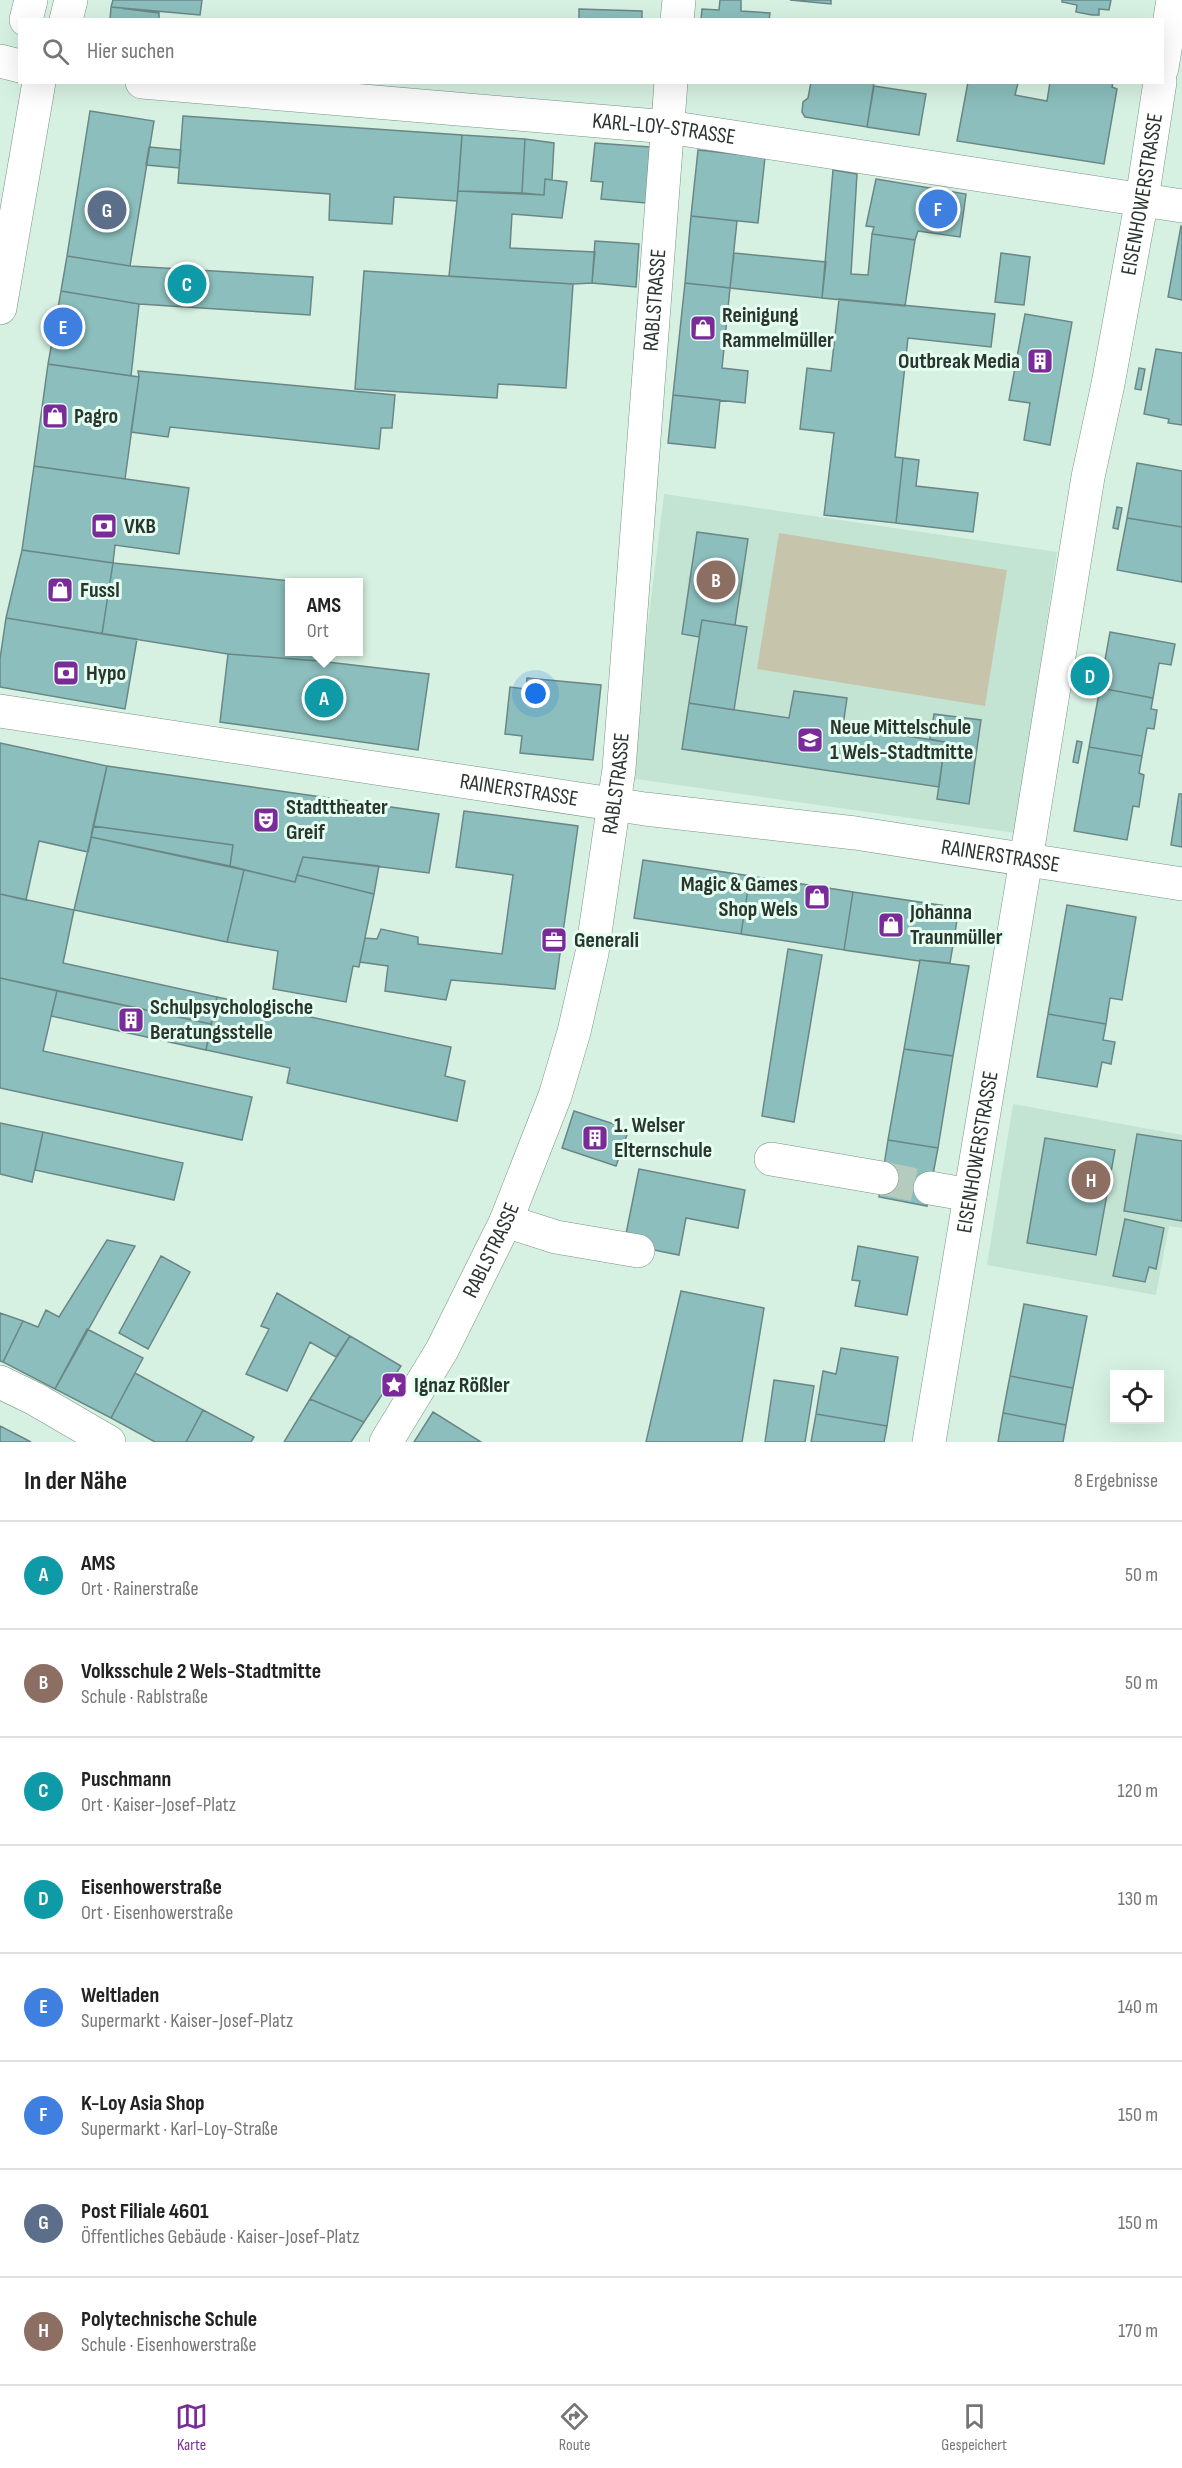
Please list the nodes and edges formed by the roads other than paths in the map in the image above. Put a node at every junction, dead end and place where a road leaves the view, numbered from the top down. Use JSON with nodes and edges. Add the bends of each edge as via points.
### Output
{"nodes":[{"id":1,"x":31,"y":0,"type":"edge"},
{"id":2,"x":71,"y":0,"type":"edge"},
{"id":3,"x":679,"y":0,"type":"edge"},
{"id":4,"x":1173,"y":0,"type":"edge"},
{"id":5,"x":26,"y":18,"type":"edge"},
{"id":6,"x":66,"y":18,"type":"edge"},
{"id":7,"x":677,"y":18,"type":"edge"},
{"id":8,"x":1164,"y":56,"type":"edge"},
{"id":9,"x":0,"y":61,"type":"edge"},
{"id":10,"x":18,"y":66,"type":"edge"},
{"id":11,"x":39,"y":84,"type":"edge"},
{"id":12,"x":165,"y":84,"type":"edge"},
{"id":13,"x":671,"y":84,"type":"edge"},
{"id":14,"x":1160,"y":84,"type":"edge"},
{"id":15,"x":668,"y":128,"type":"junction"},
{"id":16,"x":1142,"y":199,"type":"junction"},
{"id":17,"x":1182,"y":206,"type":"edge"},
{"id":18,"x":0,"y":308,"type":"edge"},
{"id":19,"x":0,"y":711,"type":"edge"},
{"id":20,"x":616,"y":804,"type":"junction"},
{"id":21,"x":1026,"y":860,"type":"junction"},
{"id":22,"x":1182,"y":884,"type":"edge"},
{"id":23,"x":771,"y":1159,"type":"dead end"},
{"id":24,"x":882,"y":1178,"type":"tunnel mouth"},
{"id":25,"x":930,"y":1188,"type":"tunnel mouth"},
{"id":26,"x":970,"y":1195,"type":"junction"},
{"id":27,"x":506,"y":1221,"type":"junction"},
{"id":28,"x":638,"y":1251,"type":"dead end"},
{"id":29,"x":0,"y":1382,"type":"edge"},
{"id":30,"x":388,"y":1441,"type":"edge"},
{"id":31,"x":109,"y":1442,"type":"edge"},
{"id":32,"x":928,"y":1442,"type":"edge"}],
"edges":[{"from":1,"to":5,"type":"street"},
{"from":2,"to":6,"type":"street"},
{"from":3,"to":7,"type":"street"},
{"from":4,"to":8,"type":"street"},
{"from":9,"to":10,"type":"street"},
{"from":11,"to":18,"type":"street"},
{"from":12,"to":15,"type":"street","name":"KARL-LOY-STRASSE"},
{"from":13,"to":15,"type":"street","name":"RABLSTRASSE"},
{"from":14,"to":16,"type":"street","name":"EISENHOWERSTRASSE"},
{"from":15,"to":16,"type":"street","name":"KARL-LOY-STRASSE"},
{"from":15,"to":20,"type":"street","name":"RABLSTRASSE"},
{"from":16,"to":17,"type":"street","name":"KARL-LOY-STRASSE"},
{"from":16,"to":21,"type":"street","name":"EISENHOWERSTRASSE","via":[[1088,477]]},
{"from":19,"to":20,"type":"street","name":"RAINERSTRASSE"},
{"from":20,"to":21,"type":"street","name":"RAINERSTRASSE","via":[[862,834]]},
{"from":20,"to":27,"type":"street","name":"RABLSTRASSE","via":[[592,953],[574,1032],[555,1096]]},
{"from":21,"to":22,"type":"street","name":"RAINERSTRASSE"},
{"from":21,"to":26,"type":"street","name":"EISENHOWERSTRASSE"},
{"from":23,"to":24,"type":"street"},
{"from":25,"to":26,"type":"street"},
{"from":26,"to":32,"type":"street","name":"EISENHOWERSTRASSE"},
{"from":27,"to":28,"type":"street","via":[[556,1237]]},
{"from":27,"to":30,"type":"street","name":"RABLSTRASSE","via":[[442,1350]]},
{"from":29,"to":31,"type":"street"}]}
